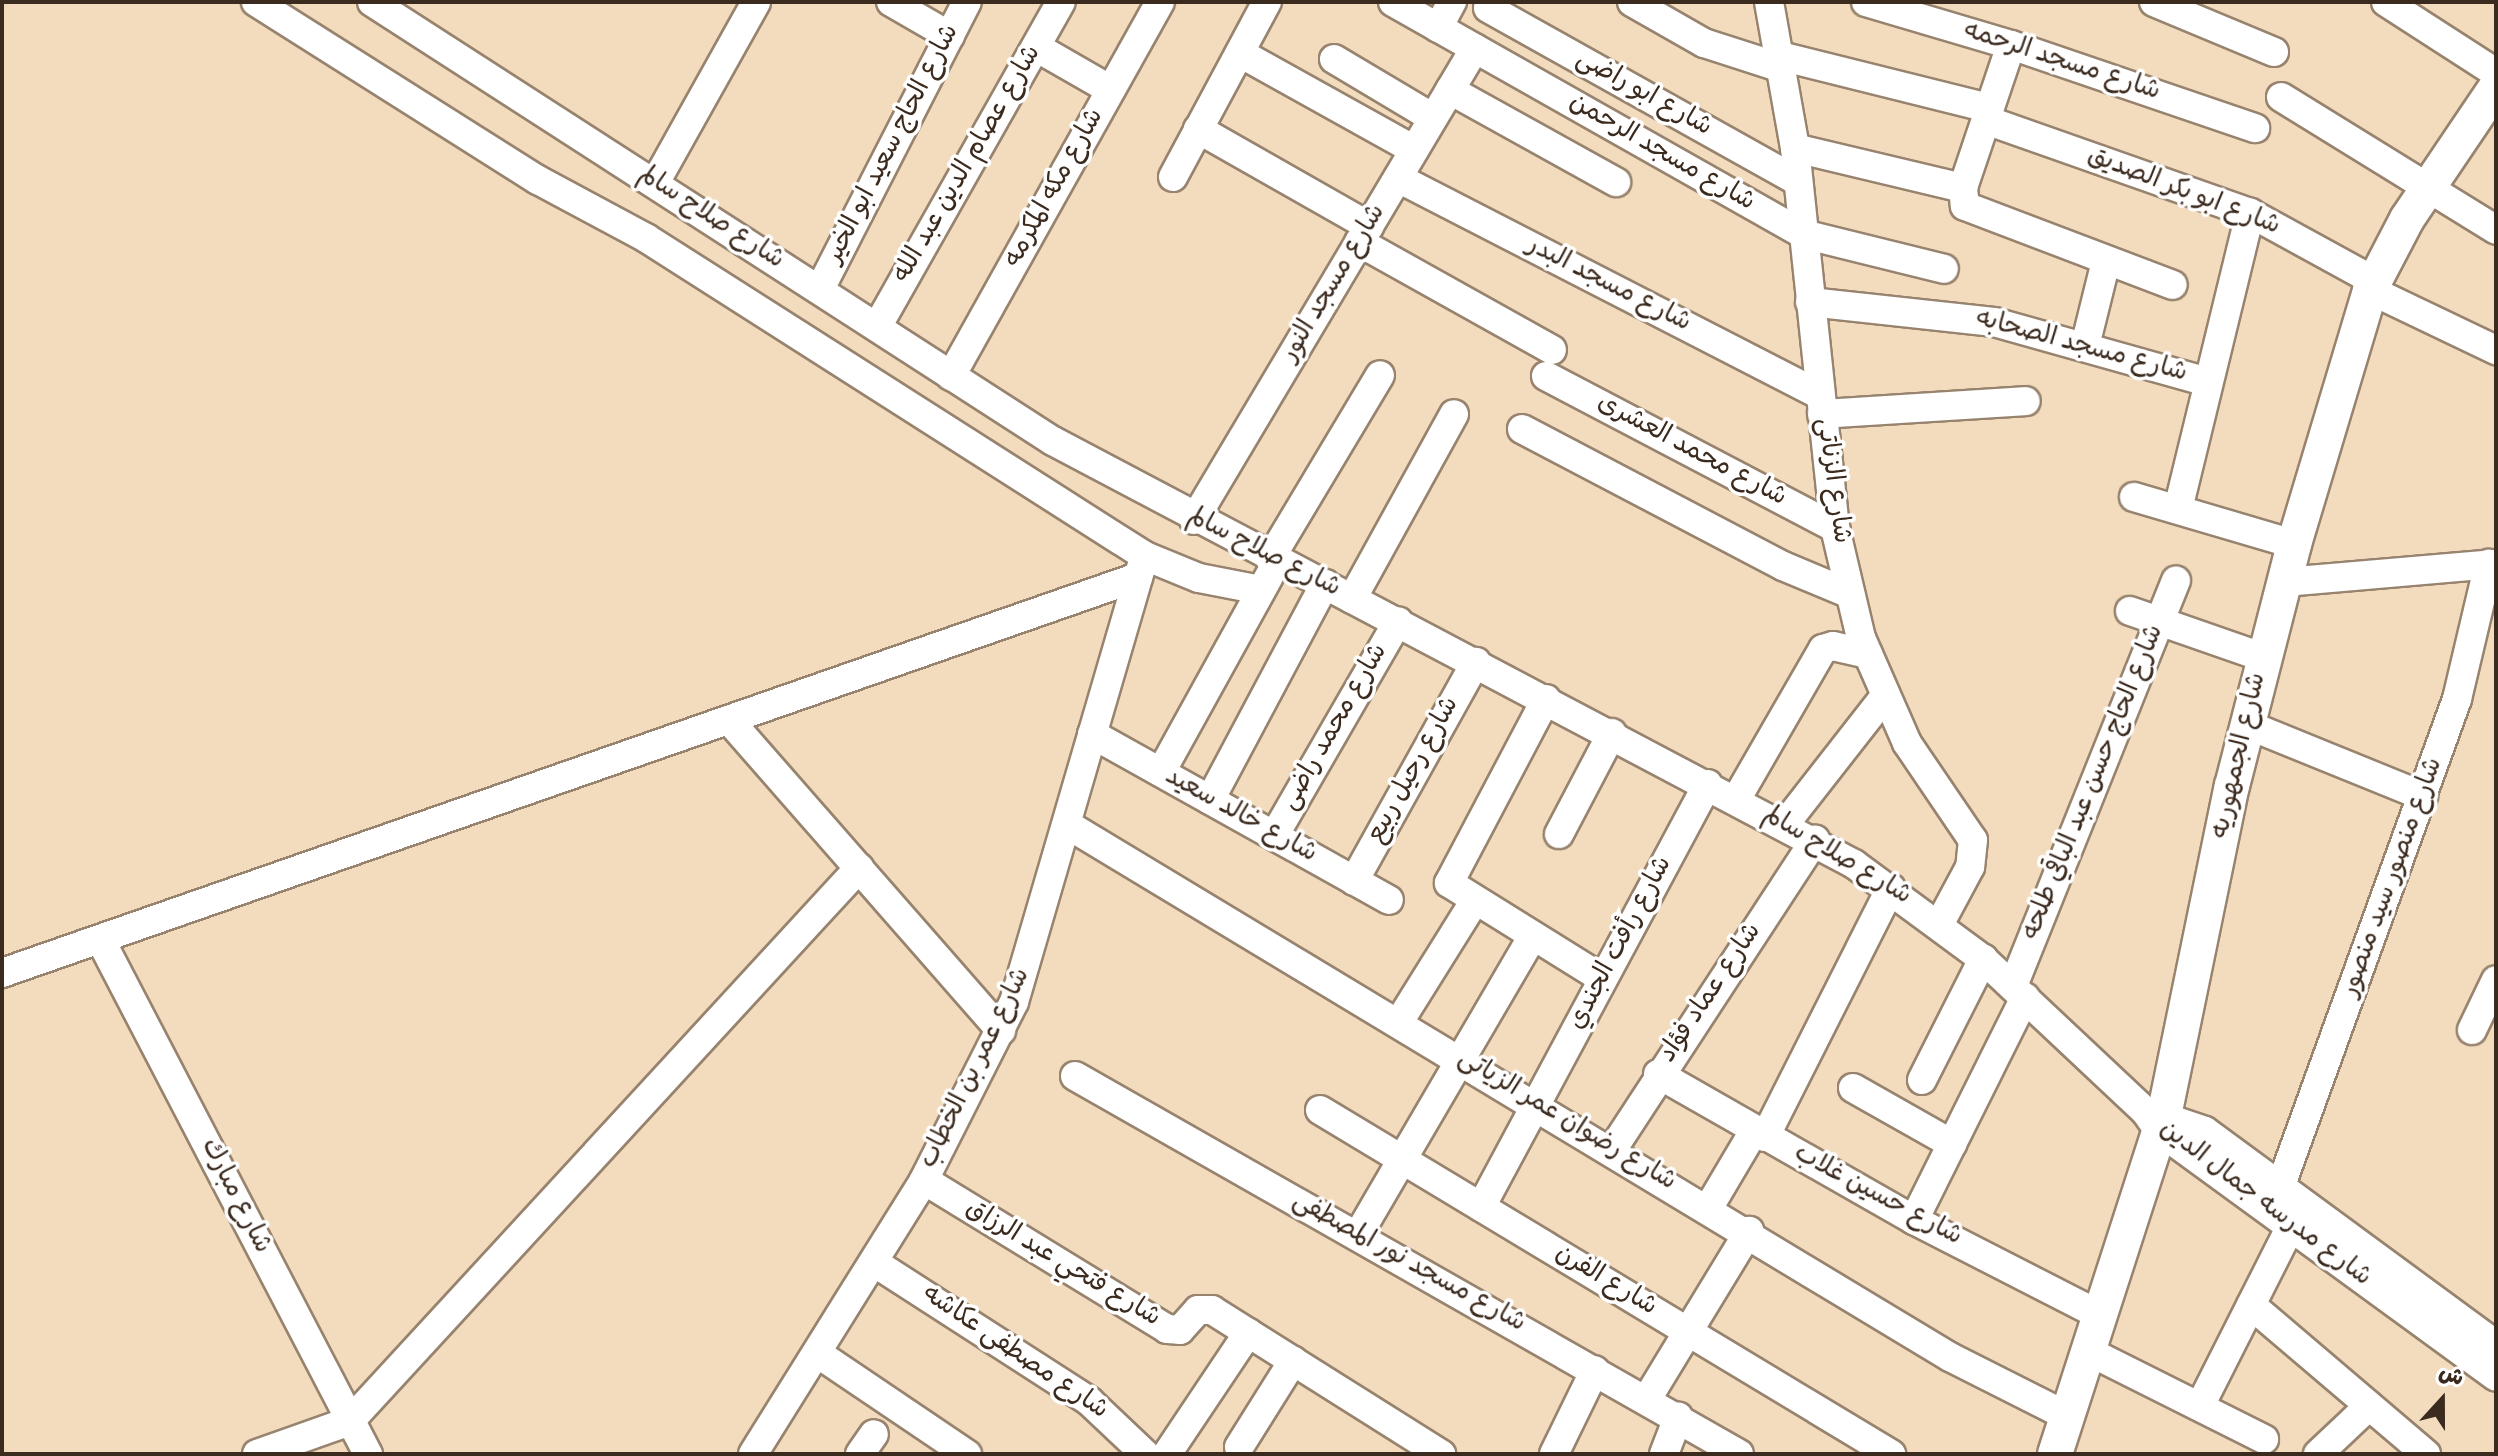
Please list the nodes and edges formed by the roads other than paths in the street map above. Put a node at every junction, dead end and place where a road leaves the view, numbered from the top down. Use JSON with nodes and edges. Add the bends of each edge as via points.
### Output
{"nodes":[{"id":1,"x":256,"y":2,"type":"edge"},
{"id":2,"x":372,"y":2,"type":"edge"},
{"id":3,"x":756,"y":2,"type":"edge"},
{"id":4,"x":891,"y":2,"type":"edge"},
{"id":5,"x":967,"y":2,"type":"edge"},
{"id":6,"x":1061,"y":2,"type":"edge"},
{"id":7,"x":1160,"y":2,"type":"edge"},
{"id":8,"x":1267,"y":2,"type":"edge"},
{"id":9,"x":1393,"y":2,"type":"edge"},
{"id":10,"x":1452,"y":2,"type":"edge"},
{"id":11,"x":1632,"y":2,"type":"edge"},
{"id":12,"x":1769,"y":2,"type":"edge"},
{"id":13,"x":1866,"y":2,"type":"edge"},
{"id":14,"x":2154,"y":2,"type":"edge"},
{"id":15,"x":2386,"y":2,"type":"edge"},
{"id":16,"x":1488,"y":8,"type":"dead end"},
{"id":17,"x":1438,"y":28,"type":"junction"},
{"id":18,"x":950,"y":36,"type":"junction"},
{"id":19,"x":2011,"y":45,"type":"junction"},
{"id":20,"x":1036,"y":47,"type":"junction"},
{"id":21,"x":1475,"y":48,"type":"junction"},
{"id":22,"x":2274,"y":52,"type":"dead end"},
{"id":23,"x":1240,"y":53,"type":"junction"},
{"id":24,"x":1334,"y":59,"type":"dead end"},
{"id":25,"x":1781,"y":62,"type":"junction"},
{"id":26,"x":2496,"y":73,"type":"edge"},
{"id":27,"x":1111,"y":90,"type":"junction"},
{"id":28,"x":1450,"y":90,"type":"junction"},
{"id":29,"x":2281,"y":97,"type":"dead end"},
{"id":30,"x":2492,"y":102,"type":"edge"},
{"id":31,"x":1988,"y":114,"type":"junction"},
{"id":32,"x":1433,"y":118,"type":"junction"},
{"id":33,"x":2255,"y":128,"type":"dead end"},
{"id":34,"x":1198,"y":129,"type":"junction"},
{"id":35,"x":1795,"y":148,"type":"junction"},
{"id":36,"x":1414,"y":150,"type":"junction"},
{"id":37,"x":1173,"y":177,"type":"dead end"},
{"id":38,"x":1398,"y":178,"type":"junction"},
{"id":39,"x":1798,"y":181,"type":"junction"},
{"id":40,"x":1616,"y":182,"type":"dead end"},
{"id":41,"x":655,"y":183,"type":"junction"},
{"id":42,"x":1963,"y":188,"type":"junction"},
{"id":43,"x":2426,"y":188,"type":"junction"},
{"id":44,"x":2250,"y":213,"type":"junction"},
{"id":45,"x":2496,"y":230,"type":"edge"},
{"id":46,"x":1364,"y":234,"type":"junction"},
{"id":47,"x":1803,"y":234,"type":"junction"},
{"id":48,"x":2106,"y":261,"type":"junction"},
{"id":49,"x":1944,"y":269,"type":"dead end"},
{"id":50,"x":2173,"y":285,"type":"dead end"},
{"id":51,"x":2372,"y":286,"type":"junction"},
{"id":52,"x":820,"y":289,"type":"junction"},
{"id":53,"x":1810,"y":302,"type":"junction"},
{"id":54,"x":877,"y":327,"type":"junction"},
{"id":55,"x":2085,"y":346,"type":"junction"},
{"id":56,"x":2496,"y":350,"type":"edge"},
{"id":57,"x":1380,"y":375,"type":"dead end"},
{"id":58,"x":951,"y":376,"type":"junction"},
{"id":59,"x":2208,"y":382,"type":"junction"},
{"id":60,"x":2026,"y":401,"type":"dead end"},
{"id":61,"x":1821,"y":404,"type":"junction"},
{"id":62,"x":1454,"y":414,"type":"dead end"},
{"id":63,"x":1522,"y":429,"type":"dead end"},
{"id":64,"x":2134,"y":497,"type":"dead end"},
{"id":65,"x":2178,"y":509,"type":"junction"},
{"id":66,"x":1194,"y":520,"type":"junction"},
{"id":67,"x":1835,"y":528,"type":"junction"},
{"id":68,"x":2294,"y":544,"type":"junction"},
{"id":69,"x":1274,"y":560,"type":"junction"},
{"id":70,"x":2493,"y":564,"type":"edge"},
{"id":71,"x":1141,"y":567,"type":"junction"},
{"id":72,"x":2176,"y":580,"type":"dead end"},
{"id":73,"x":2284,"y":582,"type":"junction"},
{"id":74,"x":1325,"y":584,"type":"junction"},
{"id":75,"x":1261,"y":590,"type":"junction"},
{"id":76,"x":1850,"y":594,"type":"junction"},
{"id":77,"x":1352,"y":599,"type":"junction"},
{"id":78,"x":2130,"y":611,"type":"dead end"},
{"id":79,"x":1398,"y":621,"type":"junction"},
{"id":80,"x":2160,"y":621,"type":"junction"},
{"id":81,"x":1868,"y":654,"type":"junction"},
{"id":82,"x":2265,"y":658,"type":"junction"},
{"id":83,"x":1476,"y":662,"type":"junction"},
{"id":84,"x":1885,"y":696,"type":"junction"},
{"id":85,"x":1546,"y":699,"type":"junction"},
{"id":86,"x":729,"y":720,"type":"junction"},
{"id":87,"x":2248,"y":725,"type":"junction"},
{"id":88,"x":1612,"y":733,"type":"junction"},
{"id":89,"x":1092,"y":734,"type":"junction"},
{"id":90,"x":1161,"y":772,"type":"junction"},
{"id":91,"x":1708,"y":784,"type":"junction"},
{"id":92,"x":2423,"y":796,"type":"junction"},
{"id":93,"x":1737,"y":798,"type":"junction"},
{"id":94,"x":1210,"y":800,"type":"junction"},
{"id":95,"x":1785,"y":824,"type":"junction"},
{"id":96,"x":1068,"y":825,"type":"junction"},
{"id":97,"x":1559,"y":834,"type":"dead end"},
{"id":98,"x":1274,"y":836,"type":"junction"},
{"id":99,"x":1815,"y":840,"type":"junction"},
{"id":100,"x":859,"y":868,"type":"junction"},
{"id":101,"x":1354,"y":881,"type":"junction"},
{"id":102,"x":1891,"y":888,"type":"junction"},
{"id":103,"x":1389,"y":900,"type":"dead end"},
{"id":104,"x":1474,"y":902,"type":"junction"},
{"id":105,"x":1940,"y":923,"type":"junction"},
{"id":106,"x":1532,"y":937,"type":"junction"},
{"id":107,"x":100,"y":939,"type":"junction"},
{"id":108,"x":1983,"y":959,"type":"junction"},
{"id":109,"x":2,"y":973,"type":"edge"},
{"id":110,"x":1603,"y":979,"type":"junction"},
{"id":111,"x":2496,"y":980,"type":"edge"},
{"id":112,"x":2019,"y":991,"type":"junction"},
{"id":113,"x":1399,"y":1022,"type":"junction"},
{"id":114,"x":2472,"y":1030,"type":"dead end"},
{"id":115,"x":1001,"y":1031,"type":"junction"},
{"id":116,"x":1461,"y":1059,"type":"junction"},
{"id":117,"x":1658,"y":1074,"type":"junction"},
{"id":118,"x":1075,"y":1076,"type":"dead end"},
{"id":119,"x":1922,"y":1080,"type":"dead end"},
{"id":120,"x":1853,"y":1088,"type":"dead end"},
{"id":121,"x":1536,"y":1104,"type":"junction"},
{"id":122,"x":1320,"y":1110,"type":"dead end"},
{"id":123,"x":2156,"y":1120,"type":"junction"},
{"id":124,"x":1760,"y":1134,"type":"junction"},
{"id":125,"x":1952,"y":1144,"type":"junction"},
{"id":126,"x":1612,"y":1150,"type":"junction"},
{"id":127,"x":1402,"y":1160,"type":"junction"},
{"id":128,"x":924,"y":1180,"type":"junction"},
{"id":129,"x":2281,"y":1185,"type":"junction"},
{"id":130,"x":1481,"y":1207,"type":"junction"},
{"id":131,"x":1709,"y":1207,"type":"junction"},
{"id":132,"x":1914,"y":1220,"type":"junction"},
{"id":133,"x":2291,"y":1226,"type":"junction"},
{"id":134,"x":1749,"y":1231,"type":"junction"},
{"id":135,"x":1358,"y":1235,"type":"junction"},
{"id":136,"x":875,"y":1263,"type":"junction"},
{"id":137,"x":2251,"y":1305,"type":"junction"},
{"id":138,"x":2100,"y":1315,"type":"junction"},
{"id":139,"x":1688,"y":1332,"type":"junction"},
{"id":140,"x":1248,"y":1333,"type":"junction"},
{"id":141,"x":2496,"y":1345,"type":"edge"},
{"id":142,"x":2088,"y":1351,"type":"junction"},
{"id":143,"x":817,"y":1353,"type":"junction"},
{"id":144,"x":1293,"y":1361,"type":"junction"},
{"id":145,"x":1595,"y":1370,"type":"junction"},
{"id":146,"x":2496,"y":1377,"type":"edge"},
{"id":147,"x":1647,"y":1399,"type":"junction"},
{"id":148,"x":2200,"y":1406,"type":"junction"},
{"id":149,"x":2369,"y":1406,"type":"junction"},
{"id":150,"x":2067,"y":1416,"type":"junction"},
{"id":151,"x":1678,"y":1417,"type":"junction"},
{"id":152,"x":350,"y":1421,"type":"junction"},
{"id":153,"x":2264,"y":1439,"type":"dead end"},
{"id":154,"x":1239,"y":1447,"type":"dead end"},
{"id":155,"x":1137,"y":1451,"type":"edge"},
{"id":156,"x":756,"y":1453,"type":"edge"},
{"id":157,"x":962,"y":1453,"type":"edge"},
{"id":158,"x":257,"y":1454,"type":"edge"},
{"id":159,"x":368,"y":1454,"type":"edge"},
{"id":160,"x":1167,"y":1454,"type":"edge"},
{"id":161,"x":1441,"y":1454,"type":"edge"},
{"id":162,"x":1554,"y":1454,"type":"edge"},
{"id":163,"x":1664,"y":1454,"type":"edge"},
{"id":164,"x":1739,"y":1454,"type":"edge"},
{"id":165,"x":1891,"y":1454,"type":"edge"},
{"id":166,"x":2055,"y":1454,"type":"edge"},
{"id":167,"x":2318,"y":1454,"type":"edge"},
{"id":168,"x":2426,"y":1454,"type":"edge"}],
"edges":[{"from":1,"to":71,"type":"street","via":[[538,180],[646,238]]},
{"from":2,"to":41,"type":"street","name":"شارع صلاح سالم"},
{"from":3,"to":41,"type":"street"},
{"from":4,"to":18,"type":"street"},
{"from":5,"to":18,"type":"street","name":"شارع الحاج سعيد ابو الخير"},
{"from":6,"to":20,"type":"street","name":"شارع عصام الدين عبد الله"},
{"from":7,"to":27,"type":"street","name":"شارع مكه المكرمه"},
{"from":8,"to":23,"type":"street"},
{"from":9,"to":17,"type":"street","name":"شارع مسجد الرحمن"},
{"from":10,"to":17,"type":"street"},
{"from":11,"to":25,"type":"street","name":"شارع ابو بكر الصديق","via":[[1704,43]]},
{"from":12,"to":25,"type":"street","name":"شارع الزناتى"},
{"from":13,"to":19,"type":"street","name":"شارع مسجد الرحمه"},
{"from":14,"to":22,"type":"street"},
{"from":15,"to":26,"type":"street"},
{"from":16,"to":39,"type":"street","name":"شارع ابو راضى"},
{"from":17,"to":21,"type":"street","name":"شارع مسجد الرحمن"},
{"from":18,"to":52,"type":"street","name":"شارع الحاج سعيد ابو الخير"},
{"from":19,"to":31,"type":"street"},
{"from":19,"to":33,"type":"street","name":"شارع مسجد الرحمه"},
{"from":20,"to":27,"type":"street"},
{"from":20,"to":54,"type":"street","name":"شارع عصام الدين عبد الله"},
{"from":21,"to":28,"type":"street","name":"شارع مسجد النور"},
{"from":21,"to":47,"type":"street","name":"شارع مسجد الرحمن"},
{"from":23,"to":34,"type":"street"},
{"from":23,"to":36,"type":"street"},
{"from":24,"to":32,"type":"street"},
{"from":25,"to":31,"type":"street","name":"شارع ابو بكر الصديق"},
{"from":25,"to":35,"type":"street","name":"شارع الزناتى"},
{"from":27,"to":58,"type":"street","name":"شارع مكه المكرمه"},
{"from":28,"to":32,"type":"street","name":"شارع مسجد النور"},
{"from":28,"to":40,"type":"street"},
{"from":29,"to":43,"type":"street"},
{"from":30,"to":43,"type":"main road","name":"شارع الجمهوريه"},
{"from":31,"to":42,"type":"street"},
{"from":31,"to":44,"type":"street","name":"شارع ابو بكر الصديق"},
{"from":32,"to":36,"type":"street","name":"شارع مسجد النور"},
{"from":34,"to":37,"type":"street"},
{"from":34,"to":46,"type":"street","name":"شارع محمد العشرى"},
{"from":35,"to":39,"type":"street","name":"شارع الزناتى"},
{"from":35,"to":42,"type":"street"},
{"from":36,"to":38,"type":"street","name":"شارع مسجد النور"},
{"from":38,"to":46,"type":"street","name":"شارع مسجد النور"},
{"from":38,"to":61,"type":"street","name":"شارع مسجد البدر"},
{"from":39,"to":47,"type":"street","name":"شارع الزناتى"},
{"from":41,"to":52,"type":"street","name":"شارع صلاح سالم"},
{"from":42,"to":48,"type":"street","via":[[1965,206],[1974,213]]},
{"from":43,"to":45,"type":"street"},
{"from":43,"to":51,"type":"main road","name":"شارع الجمهوريه"},
{"from":44,"to":51,"type":"street","name":"شارع ابو بكر الصديق"},
{"from":44,"to":59,"type":"street"},
{"from":46,"to":66,"type":"street","name":"شارع مسجد النور"},
{"from":46,"to":67,"type":"street","name":"شارع محمد العشرى","via":[[1549,363]]},
{"from":47,"to":49,"type":"street","name":"شارع مسجد الرحمن"},
{"from":47,"to":53,"type":"street","name":"شارع الزناتى"},
{"from":48,"to":50,"type":"street"},
{"from":48,"to":55,"type":"street"},
{"from":51,"to":56,"type":"street","name":"شارع ابو بكر الصديق"},
{"from":51,"to":68,"type":"main road","name":"شارع الجمهوريه"},
{"from":52,"to":54,"type":"street","name":"شارع صلاح سالم"},
{"from":53,"to":55,"type":"street","name":"شارع مسجد الصحابه","via":[[1994,322]]},
{"from":53,"to":61,"type":"street","name":"شارع الزناتى"},
{"from":54,"to":58,"type":"street","name":"شارع صلاح سالم"},
{"from":55,"to":59,"type":"street","name":"شارع مسجد الصحابه"},
{"from":57,"to":69,"type":"street"},
{"from":58,"to":66,"type":"street","name":"شارع صلاح سالم"},
{"from":59,"to":65,"type":"street"},
{"from":60,"to":61,"type":"street"},
{"from":61,"to":67,"type":"street","name":"شارع الزناتى"},
{"from":62,"to":77,"type":"street"},
{"from":63,"to":76,"type":"street","via":[[1783,566]]},
{"from":64,"to":65,"type":"street"},
{"from":65,"to":68,"type":"street"},
{"from":66,"to":69,"type":"street","name":"شارع صلاح سالم"},
{"from":67,"to":76,"type":"street","name":"شارع الزناتى"},
{"from":68,"to":73,"type":"main road","name":"شارع الجمهوريه"},
{"from":69,"to":74,"type":"street","name":"شارع صلاح سالم"},
{"from":69,"to":75,"type":"street"},
{"from":70,"to":73,"type":"street"},
{"from":70,"to":92,"type":"street","name":"شارع منصور سيد منصور"},
{"from":71,"to":75,"type":"street"},
{"from":71,"to":86,"type":"street"},
{"from":71,"to":89,"type":"street","name":"شارع عمر بن الخطاب"},
{"from":72,"to":80,"type":"street","name":"شارع الحاج حسن عبد الباقي طلحه"},
{"from":73,"to":82,"type":"main road","name":"شارع الجمهوريه"},
{"from":74,"to":77,"type":"street","name":"شارع صلاح سالم"},
{"from":74,"to":94,"type":"street"},
{"from":75,"to":90,"type":"street"},
{"from":76,"to":81,"type":"street","name":"شارع الزناتى"},
{"from":77,"to":79,"type":"street","name":"شارع صلاح سالم"},
{"from":78,"to":80,"type":"street"},
{"from":79,"to":83,"type":"street","name":"شارع صلاح سالم"},
{"from":79,"to":98,"type":"street","name":"شارع محمد راضى"},
{"from":80,"to":82,"type":"street"},
{"from":80,"to":112,"type":"street","name":"شارع الحاج حسن عبد الباقي طلحه"},
{"from":81,"to":84,"type":"street","name":"شارع الزناتى"},
{"from":81,"to":93,"type":"street","via":[[1833,646],[1823,649]]},
{"from":82,"to":87,"type":"main road","name":"شارع الجمهوريه"},
{"from":83,"to":85,"type":"street","name":"شارع صلاح سالم"},
{"from":83,"to":101,"type":"street","name":"شارع رحيل ربيع"},
{"from":84,"to":95,"type":"street"},
{"from":84,"to":105,"type":"street","name":"شارع الزناتى","via":[[1907,743],[1973,840],[1970,867]]},
{"from":85,"to":88,"type":"street","name":"شارع صلاح سالم"},
{"from":85,"to":104,"type":"street","via":[[1450,886]]},
{"from":86,"to":100,"type":"street"},
{"from":86,"to":107,"type":"street"},
{"from":87,"to":92,"type":"street"},
{"from":87,"to":123,"type":"main road","name":"شارع الجمهوريه"},
{"from":88,"to":91,"type":"street","name":"شارع صلاح سالم"},
{"from":88,"to":97,"type":"street"},
{"from":89,"to":90,"type":"street","name":"شارع خالد سعيد"},
{"from":89,"to":96,"type":"street","name":"شارع عمر بن الخطاب"},
{"from":90,"to":94,"type":"street","name":"شارع خالد سعيد"},
{"from":91,"to":93,"type":"street","name":"شارع صلاح سالم"},
{"from":91,"to":110,"type":"street","name":"شارع رأفت الجندي"},
{"from":92,"to":129,"type":"street","name":"شارع منصور سيد منصور"},
{"from":93,"to":95,"type":"street","name":"شارع صلاح سالم"},
{"from":94,"to":98,"type":"street","name":"شارع خالد سعيد"},
{"from":95,"to":99,"type":"street","name":"شارع صلاح سالم"},
{"from":96,"to":113,"type":"street","name":"شارع رضوان عمر الزياتى"},
{"from":96,"to":115,"type":"street","name":"شارع عمر بن الخطاب","via":[[1032,952]]},
{"from":98,"to":101,"type":"street","name":"شارع خالد سعيد"},
{"from":99,"to":102,"type":"street","name":"شارع صلاح سالم"},
{"from":99,"to":117,"type":"street","name":"شارع عماد فؤاد"},
{"from":100,"to":115,"type":"street"},
{"from":100,"to":152,"type":"street"},
{"from":101,"to":103,"type":"street","name":"شارع خالد سعيد"},
{"from":102,"to":105,"type":"street","name":"شارع صلاح سالم"},
{"from":102,"to":124,"type":"street"},
{"from":104,"to":106,"type":"street"},
{"from":104,"to":113,"type":"street"},
{"from":105,"to":108,"type":"street","name":"شارع صلاح سالم"},
{"from":106,"to":110,"type":"street"},
{"from":106,"to":116,"type":"street"},
{"from":107,"to":109,"type":"street"},
{"from":107,"to":152,"type":"street","name":"شارع مبارك"},
{"from":108,"to":112,"type":"street","name":"شارع صلاح سالم"},
{"from":108,"to":119,"type":"street"},
{"from":110,"to":121,"type":"street","name":"شارع رأفت الجندي"},
{"from":111,"to":114,"type":"street"},
{"from":112,"to":123,"type":"street","name":"شارع صلاح سالم"},
{"from":112,"to":125,"type":"street","name":"شارع الحاج حسن عبد الباقي طلحه"},
{"from":113,"to":116,"type":"street","name":"شارع رضوان عمر الزياتى"},
{"from":115,"to":128,"type":"street","name":"شارع عمر بن الخطاب"},
{"from":116,"to":121,"type":"street","name":"شارع رضوان عمر الزياتى"},
{"from":116,"to":127,"type":"street"},
{"from":117,"to":124,"type":"street","name":"شارع حسين غلاب"},
{"from":117,"to":126,"type":"street","name":"شارع عماد فؤاد"},
{"from":118,"to":135,"type":"street","name":"شارع مسجد نور المصطفى"},
{"from":120,"to":125,"type":"street"},
{"from":121,"to":126,"type":"street","name":"شارع رضوان عمر الزياتى"},
{"from":121,"to":130,"type":"street","name":"شارع رأفت الجندي"},
{"from":122,"to":127,"type":"street","name":"شارع الفرن"},
{"from":123,"to":129,"type":"street","name":"شارع مدرسه جمال الدين","via":[[2205,1131]]},
{"from":123,"to":133,"type":"street","name":"شارع مدرسه جمال الدين"},
{"from":123,"to":138,"type":"main road","name":"شارع الجمهوريه"},
{"from":124,"to":131,"type":"street"},
{"from":124,"to":132,"type":"street","name":"شارع حسين غلاب"},
{"from":125,"to":132,"type":"street","name":"شارع الحاج حسن عبد الباقي طلحه"},
{"from":126,"to":131,"type":"street","name":"شارع رضوان عمر الزياتى"},
{"from":127,"to":130,"type":"street","name":"شارع الفرن"},
{"from":127,"to":135,"type":"street"},
{"from":128,"to":136,"type":"street","name":"شارع عمر بن الخطاب"},
{"from":128,"to":140,"type":"street","name":"شارع فتحي عبد الرزاق","via":[[1167,1329],[1180,1330],[1194,1313],[1207,1309]]},
{"from":129,"to":141,"type":"street","name":"شارع مدرسه جمال الدين"},
{"from":130,"to":139,"type":"street","name":"شارع الفرن"},
{"from":131,"to":134,"type":"street","name":"شارع رضوان عمر الزياتى"},
{"from":132,"to":138,"type":"street","name":"شارع حسين غلاب"},
{"from":133,"to":137,"type":"street"},
{"from":133,"to":146,"type":"street","name":"شارع مدرسه جمال الدين"},
{"from":134,"to":139,"type":"street"},
{"from":134,"to":150,"type":"street","name":"شارع رضوان عمر الزياتى","via":[[1950,1357]]},
{"from":135,"to":145,"type":"street","name":"شارع مسجد نور المصطفى"},
{"from":136,"to":143,"type":"street","name":"شارع عمر بن الخطاب"},
{"from":136,"to":155,"type":"street","name":"شارع مصطفى عكاشه","via":[[1089,1401]]},
{"from":137,"to":148,"type":"street"},
{"from":137,"to":149,"type":"street"},
{"from":138,"to":142,"type":"main road","name":"شارع الجمهوريه"},
{"from":139,"to":147,"type":"street"},
{"from":139,"to":165,"type":"street","name":"شارع الفرن"},
{"from":140,"to":144,"type":"street","name":"شارع فتحي عبد الرزاق"},
{"from":140,"to":160,"type":"street"},
{"from":142,"to":148,"type":"street"},
{"from":142,"to":150,"type":"main road","name":"شارع الجمهوريه"},
{"from":143,"to":156,"type":"street","name":"شارع عمر بن الخطاب"},
{"from":143,"to":157,"type":"street"},
{"from":144,"to":154,"type":"street"},
{"from":144,"to":161,"type":"street","name":"شارع فتحي عبد الرزاق"},
{"from":145,"to":147,"type":"street","name":"شارع مسجد نور المصطفى"},
{"from":145,"to":162,"type":"street"},
{"from":147,"to":151,"type":"street","name":"شارع مسجد نور المصطفى"},
{"from":148,"to":153,"type":"street"},
{"from":149,"to":167,"type":"street"},
{"from":149,"to":168,"type":"street"},
{"from":150,"to":166,"type":"main road","name":"شارع الجمهوريه"},
{"from":151,"to":163,"type":"street"},
{"from":151,"to":164,"type":"street","name":"شارع مسجد نور المصطفى"},
{"from":152,"to":158,"type":"street"},
{"from":152,"to":159,"type":"street","name":"شارع مبارك"}]}
